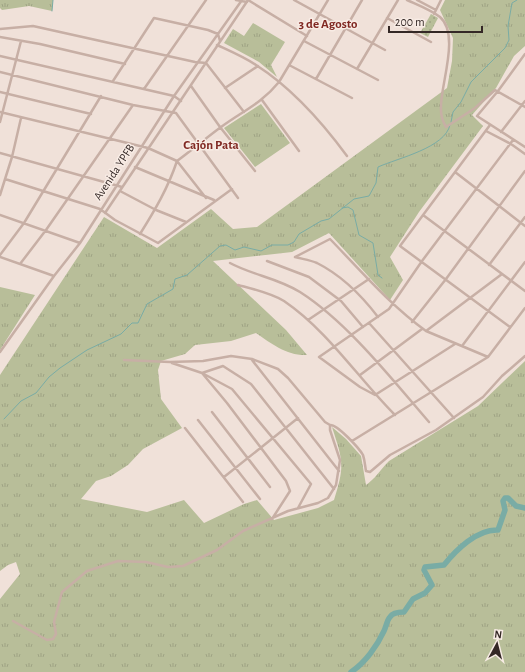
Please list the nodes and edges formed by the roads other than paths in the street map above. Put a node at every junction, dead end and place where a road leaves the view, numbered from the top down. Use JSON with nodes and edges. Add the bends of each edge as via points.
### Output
{"nodes":[{"id":1,"x":206,"y":0,"type":"edge"},
{"id":2,"x":236,"y":0,"type":"edge"},
{"id":3,"x":295,"y":0,"type":"edge"},
{"id":4,"x":328,"y":0,"type":"edge"},
{"id":5,"x":362,"y":0,"type":"edge"},
{"id":6,"x":398,"y":0,"type":"edge"},
{"id":7,"x":407,"y":0,"type":"edge"},
{"id":8,"x":417,"y":0,"type":"edge"},
{"id":9,"x":441,"y":0,"type":"edge"},
{"id":10,"x":241,"y":1,"type":"edge"},
{"id":11,"x":248,"y":1,"type":"edge"},
{"id":12,"x":436,"y":10,"type":"junction"},
{"id":13,"x":320,"y":14,"type":"junction"},
{"id":14,"x":434,"y":14,"type":"junction"},
{"id":15,"x":387,"y":18,"type":"junction"},
{"id":16,"x":188,"y":26,"type":"junction"},
{"id":17,"x":345,"y":28,"type":"junction"},
{"id":18,"x":0,"y":29,"type":"edge"},
{"id":19,"x":218,"y":34,"type":"junction"},
{"id":20,"x":307,"y":36,"type":"junction"},
{"id":21,"x":0,"y":37,"type":"edge"},
{"id":22,"x":21,"y":41,"type":"junction"},
{"id":23,"x":220,"y":41,"type":"junction"},
{"id":24,"x":304,"y":41,"type":"junction"},
{"id":25,"x":373,"y":42,"type":"junction"},
{"id":26,"x":431,"y":42,"type":"dead end"},
{"id":27,"x":218,"y":45,"type":"junction"},
{"id":28,"x":135,"y":49,"type":"junction"},
{"id":29,"x":384,"y":50,"type":"dead end"},
{"id":30,"x":330,"y":54,"type":"junction"},
{"id":31,"x":0,"y":56,"type":"edge"},
{"id":32,"x":167,"y":56,"type":"junction"},
{"id":33,"x":524,"y":56,"type":"edge"},
{"id":34,"x":16,"y":59,"type":"junction"},
{"id":35,"x":197,"y":62,"type":"junction"},
{"id":36,"x":206,"y":63,"type":"junction"},
{"id":37,"x":125,"y":64,"type":"junction"},
{"id":38,"x":289,"y":65,"type":"junction"},
{"id":39,"x":258,"y":66,"type":"junction"},
{"id":40,"x":357,"y":69,"type":"junction"},
{"id":41,"x":0,"y":72,"type":"edge"},
{"id":42,"x":12,"y":75,"type":"junction"},
{"id":43,"x":316,"y":79,"type":"junction"},
{"id":44,"x":378,"y":80,"type":"dead end"},
{"id":45,"x":113,"y":81,"type":"junction"},
{"id":46,"x":279,"y":82,"type":"junction"},
{"id":47,"x":192,"y":86,"type":"junction"},
{"id":48,"x":225,"y":88,"type":"junction"},
{"id":49,"x":144,"y":89,"type":"junction"},
{"id":50,"x":498,"y":91,"type":"junction"},
{"id":51,"x":0,"y":92,"type":"edge"},
{"id":52,"x":7,"y":94,"type":"junction"},
{"id":53,"x":101,"y":96,"type":"junction"},
{"id":54,"x":174,"y":96,"type":"junction"},
{"id":55,"x":352,"y":98,"type":"dead end"},
{"id":56,"x":262,"y":100,"type":"junction"},
{"id":57,"x":181,"y":101,"type":"junction"},
{"id":58,"x":525,"y":101,"type":"edge"},
{"id":59,"x":133,"y":105,"type":"junction"},
{"id":60,"x":524,"y":106,"type":"edge"},
{"id":61,"x":165,"y":111,"type":"junction"},
{"id":62,"x":1,"y":112,"type":"edge"},
{"id":63,"x":173,"y":112,"type":"junction"},
{"id":64,"x":244,"y":112,"type":"junction"},
{"id":65,"x":91,"y":114,"type":"junction"},
{"id":66,"x":21,"y":118,"type":"junction"},
{"id":67,"x":0,"y":122,"type":"edge"},
{"id":68,"x":490,"y":125,"type":"junction"},
{"id":69,"x":220,"y":127,"type":"junction"},
{"id":70,"x":486,"y":131,"type":"junction"},
{"id":71,"x":81,"y":132,"type":"junction"},
{"id":72,"x":501,"y":132,"type":"junction"},
{"id":73,"x":109,"y":138,"type":"junction"},
{"id":74,"x":513,"y":140,"type":"junction"},
{"id":75,"x":199,"y":144,"type":"junction"},
{"id":76,"x":510,"y":144,"type":"junction"},
{"id":77,"x":142,"y":146,"type":"junction"},
{"id":78,"x":525,"y":147,"type":"edge"},
{"id":79,"x":148,"y":148,"type":"junction"},
{"id":80,"x":299,"y":151,"type":"dead end"},
{"id":81,"x":0,"y":153,"type":"edge"},
{"id":82,"x":525,"y":154,"type":"edge"},
{"id":83,"x":347,"y":156,"type":"dead end"},
{"id":84,"x":12,"y":157,"type":"junction"},
{"id":85,"x":177,"y":161,"type":"junction"},
{"id":86,"x":136,"y":167,"type":"junction"},
{"id":87,"x":57,"y":170,"type":"junction"},
{"id":88,"x":255,"y":171,"type":"dead end"},
{"id":89,"x":525,"y":171,"type":"edge"},
{"id":90,"x":455,"y":172,"type":"junction"},
{"id":91,"x":83,"y":177,"type":"junction"},
{"id":92,"x":5,"y":179,"type":"junction"},
{"id":93,"x":170,"y":183,"type":"junction"},
{"id":94,"x":116,"y":185,"type":"junction"},
{"id":95,"x":122,"y":187,"type":"junction"},
{"id":96,"x":232,"y":189,"type":"junction"},
{"id":97,"x":477,"y":189,"type":"junction"},
{"id":98,"x":44,"y":190,"type":"junction"},
{"id":99,"x":120,"y":191,"type":"junction"},
{"id":100,"x":0,"y":195,"type":"edge"},
{"id":101,"x":68,"y":198,"type":"junction"},
{"id":102,"x":238,"y":198,"type":"dead end"},
{"id":103,"x":206,"y":199,"type":"junction"},
{"id":104,"x":214,"y":201,"type":"junction"},
{"id":105,"x":499,"y":206,"type":"junction"},
{"id":106,"x":100,"y":209,"type":"junction"},
{"id":107,"x":156,"y":210,"type":"junction"},
{"id":108,"x":106,"y":213,"type":"junction"},
{"id":109,"x":0,"y":214,"type":"edge"},
{"id":110,"x":423,"y":215,"type":"junction"},
{"id":111,"x":525,"y":217,"type":"edge"},
{"id":112,"x":24,"y":222,"type":"junction"},
{"id":113,"x":186,"y":222,"type":"junction"},
{"id":114,"x":521,"y":223,"type":"junction"},
{"id":115,"x":525,"y":226,"type":"edge"},
{"id":116,"x":46,"y":230,"type":"junction"},
{"id":117,"x":446,"y":232,"type":"junction"},
{"id":118,"x":140,"y":234,"type":"junction"},
{"id":119,"x":80,"y":243,"type":"junction"},
{"id":120,"x":468,"y":248,"type":"junction"},
{"id":121,"x":0,"y":256,"type":"edge"},
{"id":122,"x":267,"y":261,"type":"dead end"},
{"id":123,"x":422,"y":261,"type":"junction"},
{"id":124,"x":525,"y":262,"type":"edge"},
{"id":125,"x":230,"y":263,"type":"dead end"},
{"id":126,"x":20,"y":264,"type":"junction"},
{"id":127,"x":489,"y":265,"type":"junction"},
{"id":128,"x":502,"y":274,"type":"junction"},
{"id":129,"x":54,"y":276,"type":"junction"},
{"id":130,"x":369,"y":279,"type":"junction"},
{"id":131,"x":446,"y":279,"type":"junction"},
{"id":132,"x":511,"y":281,"type":"junction"},
{"id":133,"x":238,"y":285,"type":"dead end"},
{"id":134,"x":353,"y":290,"type":"junction"},
{"id":135,"x":525,"y":291,"type":"edge"},
{"id":136,"x":470,"y":296,"type":"junction"},
{"id":137,"x":339,"y":299,"type":"junction"},
{"id":138,"x":393,"y":304,"type":"junction"},
{"id":139,"x":525,"y":308,"type":"edge"},
{"id":140,"x":324,"y":309,"type":"junction"},
{"id":141,"x":488,"y":311,"type":"junction"},
{"id":142,"x":378,"y":317,"type":"junction"},
{"id":143,"x":308,"y":320,"type":"junction"},
{"id":144,"x":412,"y":322,"type":"junction"},
{"id":145,"x":369,"y":323,"type":"junction"},
{"id":146,"x":363,"y":327,"type":"junction"},
{"id":147,"x":510,"y":328,"type":"junction"},
{"id":148,"x":422,"y":329,"type":"junction"},
{"id":149,"x":426,"y":331,"type":"junction"},
{"id":150,"x":351,"y":336,"type":"junction"},
{"id":151,"x":455,"y":344,"type":"junction"},
{"id":152,"x":462,"y":346,"type":"junction"},
{"id":153,"x":334,"y":347,"type":"junction"},
{"id":154,"x":395,"y":350,"type":"junction"},
{"id":155,"x":0,"y":352,"type":"edge"},
{"id":156,"x":525,"y":356,"type":"edge"},
{"id":157,"x":488,"y":357,"type":"junction"},
{"id":158,"x":252,"y":359,"type":"junction"},
{"id":159,"x":124,"y":360,"type":"dead end"},
{"id":160,"x":170,"y":362,"type":"junction"},
{"id":161,"x":377,"y":363,"type":"junction"},
{"id":162,"x":411,"y":372,"type":"junction"},
{"id":163,"x":202,"y":373,"type":"junction"},
{"id":164,"x":360,"y":375,"type":"junction"},
{"id":165,"x":395,"y":383,"type":"junction"},
{"id":166,"x":432,"y":392,"type":"junction"},
{"id":167,"x":375,"y":395,"type":"junction"},
{"id":168,"x":413,"y":404,"type":"junction"},
{"id":169,"x":212,"y":412,"type":"dead end"},
{"id":170,"x":395,"y":416,"type":"junction"},
{"id":171,"x":298,"y":418,"type":"junction"},
{"id":172,"x":454,"y":418,"type":"junction"},
{"id":173,"x":198,"y":420,"type":"dead end"},
{"id":174,"x":429,"y":422,"type":"dead end"},
{"id":175,"x":330,"y":424,"type":"junction"},
{"id":176,"x":185,"y":428,"type":"dead end"},
{"id":177,"x":286,"y":428,"type":"junction"},
{"id":178,"x":273,"y":438,"type":"junction"},
{"id":179,"x":352,"y":441,"type":"junction"},
{"id":180,"x":260,"y":448,"type":"junction"},
{"id":181,"x":247,"y":458,"type":"junction"},
{"id":182,"x":236,"y":468,"type":"junction"},
{"id":183,"x":339,"y":471,"type":"junction"},
{"id":184,"x":224,"y":477,"type":"junction"},
{"id":185,"x":270,"y":487,"type":"dead end"},
{"id":186,"x":334,"y":489,"type":"junction"},
{"id":187,"x":260,"y":499,"type":"dead end"},
{"id":188,"x":243,"y":502,"type":"dead end"},
{"id":189,"x":298,"y":508,"type":"junction"},
{"id":190,"x":272,"y":520,"type":"junction"},
{"id":191,"x":13,"y":621,"type":"dead end"}],
"edges":[{"from":1,"to":16,"type":"street"},
{"from":2,"to":10,"type":"street"},
{"from":3,"to":13,"type":"street"},
{"from":4,"to":13,"type":"street"},
{"from":5,"to":17,"type":"street"},
{"from":6,"to":15,"type":"street"},
{"from":7,"to":14,"type":"street"},
{"from":8,"to":12,"type":"street"},
{"from":9,"to":12,"type":"street"},
{"from":10,"to":11,"type":"street"},
{"from":10,"to":19,"type":"street","name":"Avenida YPFB"},
{"from":11,"to":20,"type":"street"},
{"from":11,"to":23,"type":"street","name":"Avenida YPFB"},
{"from":12,"to":14,"type":"street"},
{"from":13,"to":17,"type":"street"},
{"from":13,"to":20,"type":"street"},
{"from":14,"to":50,"type":"street","via":[[441,18],[446,26],[449,41],[447,75],[440,109],[446,127],[468,113],[495,90]]},
{"from":15,"to":25,"type":"street"},
{"from":15,"to":26,"type":"street"},
{"from":16,"to":19,"type":"street"},
{"from":16,"to":28,"type":"street","via":[[154,18]]},
{"from":16,"to":32,"type":"street"},
{"from":17,"to":25,"type":"street"},
{"from":17,"to":30,"type":"street"},
{"from":18,"to":28,"type":"street","via":[[33,26]]},
{"from":19,"to":23,"type":"street"},
{"from":19,"to":35,"type":"street","name":"Avenida YPFB"},
{"from":20,"to":24,"type":"street"},
{"from":21,"to":22,"type":"street"},
{"from":22,"to":34,"type":"street"},
{"from":22,"to":37,"type":"street"},
{"from":23,"to":27,"type":"street","name":"Avenida YPFB"},
{"from":24,"to":30,"type":"street"},
{"from":24,"to":38,"type":"street"},
{"from":25,"to":29,"type":"street"},
{"from":25,"to":40,"type":"street"},
{"from":27,"to":36,"type":"street","name":"Avenida YPFB"},
{"from":27,"to":39,"type":"street"},
{"from":28,"to":32,"type":"street"},
{"from":28,"to":37,"type":"street"},
{"from":30,"to":40,"type":"street"},
{"from":30,"to":43,"type":"street"},
{"from":31,"to":34,"type":"street"},
{"from":32,"to":35,"type":"street"},
{"from":32,"to":49,"type":"street"},
{"from":33,"to":50,"type":"street"},
{"from":34,"to":42,"type":"street"},
{"from":34,"to":45,"type":"street"},
{"from":35,"to":36,"type":"street"},
{"from":35,"to":54,"type":"street","name":"Avenida YPFB"},
{"from":36,"to":47,"type":"street","name":"Avenida YPFB"},
{"from":36,"to":48,"type":"street"},
{"from":37,"to":45,"type":"street"},
{"from":38,"to":43,"type":"street"},
{"from":38,"to":46,"type":"street"},
{"from":39,"to":46,"type":"street"},
{"from":39,"to":48,"type":"street"},
{"from":40,"to":44,"type":"street"},
{"from":41,"to":42,"type":"street"},
{"from":42,"to":52,"type":"street"},
{"from":42,"to":53,"type":"street"},
{"from":43,"to":55,"type":"street"},
{"from":45,"to":49,"type":"street"},
{"from":46,"to":56,"type":"street"},
{"from":46,"to":83,"type":"street","via":[[322,123]]},
{"from":47,"to":57,"type":"street","name":"Avenida YPFB"},
{"from":47,"to":69,"type":"street"},
{"from":48,"to":64,"type":"street"},
{"from":49,"to":54,"type":"street"},
{"from":50,"to":60,"type":"street"},
{"from":50,"to":68,"type":"street","via":[[476,116]]},
{"from":51,"to":52,"type":"street"},
{"from":52,"to":62,"type":"street"},
{"from":52,"to":65,"type":"street"},
{"from":53,"to":59,"type":"street"},
{"from":53,"to":65,"type":"street"},
{"from":54,"to":57,"type":"street"},
{"from":54,"to":61,"type":"street","name":"Avenida YPFB"},
{"from":56,"to":64,"type":"street"},
{"from":56,"to":80,"type":"street"},
{"from":57,"to":63,"type":"street","name":"Avenida YPFB"},
{"from":58,"to":60,"type":"street"},
{"from":59,"to":61,"type":"street"},
{"from":59,"to":73,"type":"street"},
{"from":60,"to":72,"type":"street"},
{"from":61,"to":63,"type":"street"},
{"from":61,"to":77,"type":"street","name":"Avenida YPFB"},
{"from":62,"to":66,"type":"street"},
{"from":62,"to":67,"type":"street"},
{"from":63,"to":75,"type":"street"},
{"from":63,"to":79,"type":"street","name":"Avenida YPFB"},
{"from":64,"to":69,"type":"street"},
{"from":65,"to":71,"type":"street"},
{"from":66,"to":71,"type":"street"},
{"from":66,"to":84,"type":"street"},
{"from":68,"to":70,"type":"street"},
{"from":68,"to":72,"type":"street"},
{"from":69,"to":75,"type":"street"},
{"from":69,"to":88,"type":"street"},
{"from":70,"to":76,"type":"street"},
{"from":70,"to":90,"type":"street"},
{"from":71,"to":73,"type":"street"},
{"from":71,"to":87,"type":"street"},
{"from":72,"to":74,"type":"street"},
{"from":73,"to":77,"type":"street"},
{"from":73,"to":91,"type":"street"},
{"from":74,"to":76,"type":"street"},
{"from":74,"to":78,"type":"street"},
{"from":75,"to":85,"type":"street"},
{"from":75,"to":96,"type":"street"},
{"from":76,"to":82,"type":"street"},
{"from":76,"to":97,"type":"street"},
{"from":77,"to":79,"type":"street"},
{"from":77,"to":94,"type":"street","name":"Avenida YPFB"},
{"from":79,"to":85,"type":"street"},
{"from":79,"to":86,"type":"street","name":"Avenida YPFB"},
{"from":81,"to":84,"type":"street"},
{"from":84,"to":87,"type":"street"},
{"from":84,"to":92,"type":"street"},
{"from":85,"to":93,"type":"street"},
{"from":85,"to":103,"type":"street"},
{"from":86,"to":93,"type":"street"},
{"from":86,"to":95,"type":"street","name":"Avenida YPFB"},
{"from":87,"to":91,"type":"street"},
{"from":87,"to":98,"type":"street"},
{"from":89,"to":105,"type":"street"},
{"from":90,"to":97,"type":"street"},
{"from":90,"to":110,"type":"street"},
{"from":91,"to":94,"type":"street"},
{"from":91,"to":101,"type":"street"},
{"from":92,"to":98,"type":"street"},
{"from":92,"to":100,"type":"street"},
{"from":93,"to":103,"type":"street"},
{"from":93,"to":107,"type":"street"},
{"from":94,"to":95,"type":"street"},
{"from":94,"to":106,"type":"street","name":"Avenida YPFB"},
{"from":95,"to":99,"type":"street","name":"Avenida YPFB"},
{"from":96,"to":102,"type":"street"},
{"from":96,"to":104,"type":"street"},
{"from":97,"to":105,"type":"street"},
{"from":97,"to":117,"type":"street"},
{"from":98,"to":101,"type":"street"},
{"from":98,"to":112,"type":"street"},
{"from":99,"to":107,"type":"street"},
{"from":99,"to":108,"type":"street","name":"Avenida YPFB"},
{"from":101,"to":106,"type":"street"},
{"from":101,"to":116,"type":"street"},
{"from":103,"to":104,"type":"street"},
{"from":104,"to":113,"type":"street"},
{"from":105,"to":114,"type":"street"},
{"from":105,"to":120,"type":"street"},
{"from":106,"to":108,"type":"street"},
{"from":106,"to":119,"type":"street","name":"Avenida YPFB"},
{"from":107,"to":113,"type":"street"},
{"from":107,"to":118,"type":"street"},
{"from":108,"to":118,"type":"street"},
{"from":109,"to":112,"type":"street"},
{"from":110,"to":117,"type":"street"},
{"from":110,"to":123,"type":"street","via":[[400,246]]},
{"from":111,"to":114,"type":"street"},
{"from":112,"to":116,"type":"street"},
{"from":112,"to":121,"type":"street"},
{"from":113,"to":118,"type":"street","via":[[158,243]]},
{"from":114,"to":115,"type":"street"},
{"from":114,"to":127,"type":"street"},
{"from":116,"to":119,"type":"street"},
{"from":116,"to":126,"type":"street"},
{"from":117,"to":120,"type":"street"},
{"from":117,"to":123,"type":"street"},
{"from":119,"to":129,"type":"street","name":"Avenida YPFB"},
{"from":120,"to":127,"type":"street"},
{"from":120,"to":131,"type":"street"},
{"from":121,"to":126,"type":"street"},
{"from":122,"to":137,"type":"street","via":[[309,276]]},
{"from":123,"to":131,"type":"street"},
{"from":123,"to":138,"type":"street"},
{"from":124,"to":132,"type":"street"},
{"from":125,"to":140,"type":"street","via":[[299,291]]},
{"from":126,"to":129,"type":"street"},
{"from":127,"to":128,"type":"street"},
{"from":128,"to":132,"type":"street"},
{"from":128,"to":136,"type":"street"},
{"from":129,"to":155,"type":"street","name":"Avenida YPFB"},
{"from":130,"to":134,"type":"street"},
{"from":130,"to":134,"type":"street","via":[[330,239],[295,257],[316,263]]},
{"from":130,"to":138,"type":"street"},
{"from":131,"to":136,"type":"street"},
{"from":131,"to":144,"type":"street"},
{"from":132,"to":135,"type":"street"},
{"from":132,"to":141,"type":"street"},
{"from":133,"to":143,"type":"street","via":[[283,301]]},
{"from":134,"to":137,"type":"street"},
{"from":134,"to":142,"type":"street","via":[[363,297]]},
{"from":136,"to":141,"type":"street"},
{"from":136,"to":149,"type":"street"},
{"from":137,"to":140,"type":"street"},
{"from":137,"to":146,"type":"street"},
{"from":138,"to":142,"type":"street"},
{"from":138,"to":144,"type":"street"},
{"from":139,"to":147,"type":"street"},
{"from":140,"to":143,"type":"street"},
{"from":140,"to":150,"type":"street"},
{"from":141,"to":147,"type":"street"},
{"from":141,"to":152,"type":"street"},
{"from":142,"to":145,"type":"street"},
{"from":143,"to":153,"type":"street"},
{"from":144,"to":148,"type":"street"},
{"from":145,"to":146,"type":"street"},
{"from":145,"to":154,"type":"street"},
{"from":146,"to":150,"type":"street"},
{"from":147,"to":157,"type":"street"},
{"from":148,"to":149,"type":"street"},
{"from":148,"to":154,"type":"street"},
{"from":149,"to":151,"type":"street"},
{"from":150,"to":153,"type":"street"},
{"from":150,"to":161,"type":"street"},
{"from":151,"to":152,"type":"street"},
{"from":151,"to":162,"type":"street"},
{"from":152,"to":157,"type":"street"},
{"from":153,"to":164,"type":"street"},
{"from":153,"to":167,"type":"street","via":[[319,357]]},
{"from":154,"to":161,"type":"street"},
{"from":154,"to":162,"type":"street"},
{"from":156,"to":172,"type":"street","via":[[483,397]]},
{"from":157,"to":166,"type":"street"},
{"from":158,"to":160,"type":"street","via":[[231,356],[203,361]]},
{"from":158,"to":171,"type":"street"},
{"from":158,"to":175,"type":"street","via":[[278,369],[325,422]]},
{"from":159,"to":160,"type":"street"},
{"from":160,"to":163,"type":"street"},
{"from":161,"to":164,"type":"street"},
{"from":161,"to":165,"type":"street"},
{"from":162,"to":165,"type":"street"},
{"from":162,"to":166,"type":"street"},
{"from":163,"to":177,"type":"street","via":[[223,366],[251,384]]},
{"from":163,"to":178,"type":"street","via":[[232,389]]},
{"from":163,"to":180,"type":"street"},
{"from":164,"to":167,"type":"street"},
{"from":165,"to":167,"type":"street"},
{"from":165,"to":168,"type":"street"},
{"from":166,"to":168,"type":"street"},
{"from":166,"to":172,"type":"street"},
{"from":167,"to":170,"type":"street"},
{"from":168,"to":170,"type":"street"},
{"from":168,"to":174,"type":"street"},
{"from":169,"to":181,"type":"street"},
{"from":170,"to":179,"type":"street"},
{"from":171,"to":177,"type":"street"},
{"from":171,"to":183,"type":"street"},
{"from":172,"to":179,"type":"street","via":[[390,455],[370,472],[366,471],[363,455]]},
{"from":173,"to":182,"type":"street"},
{"from":175,"to":179,"type":"street"},
{"from":175,"to":183,"type":"street","via":[[340,460]]},
{"from":176,"to":184,"type":"street"},
{"from":177,"to":178,"type":"street"},
{"from":177,"to":186,"type":"street"},
{"from":178,"to":180,"type":"street"},
{"from":178,"to":189,"type":"street","via":[[311,484]]},
{"from":180,"to":181,"type":"street"},
{"from":180,"to":190,"type":"street","via":[[286,481],[290,491]]},
{"from":181,"to":182,"type":"street"},
{"from":181,"to":185,"type":"street"},
{"from":182,"to":184,"type":"street"},
{"from":182,"to":187,"type":"street"},
{"from":183,"to":186,"type":"street"},
{"from":184,"to":188,"type":"street"},
{"from":186,"to":189,"type":"street","via":[[323,501]]},
{"from":189,"to":190,"type":"street"},
{"from":190,"to":191,"type":"street","via":[[243,531],[217,550],[183,566],[168,567],[146,562],[118,561],[87,571],[62,592],[54,622],[56,634],[53,639],[47,640]]}]}
